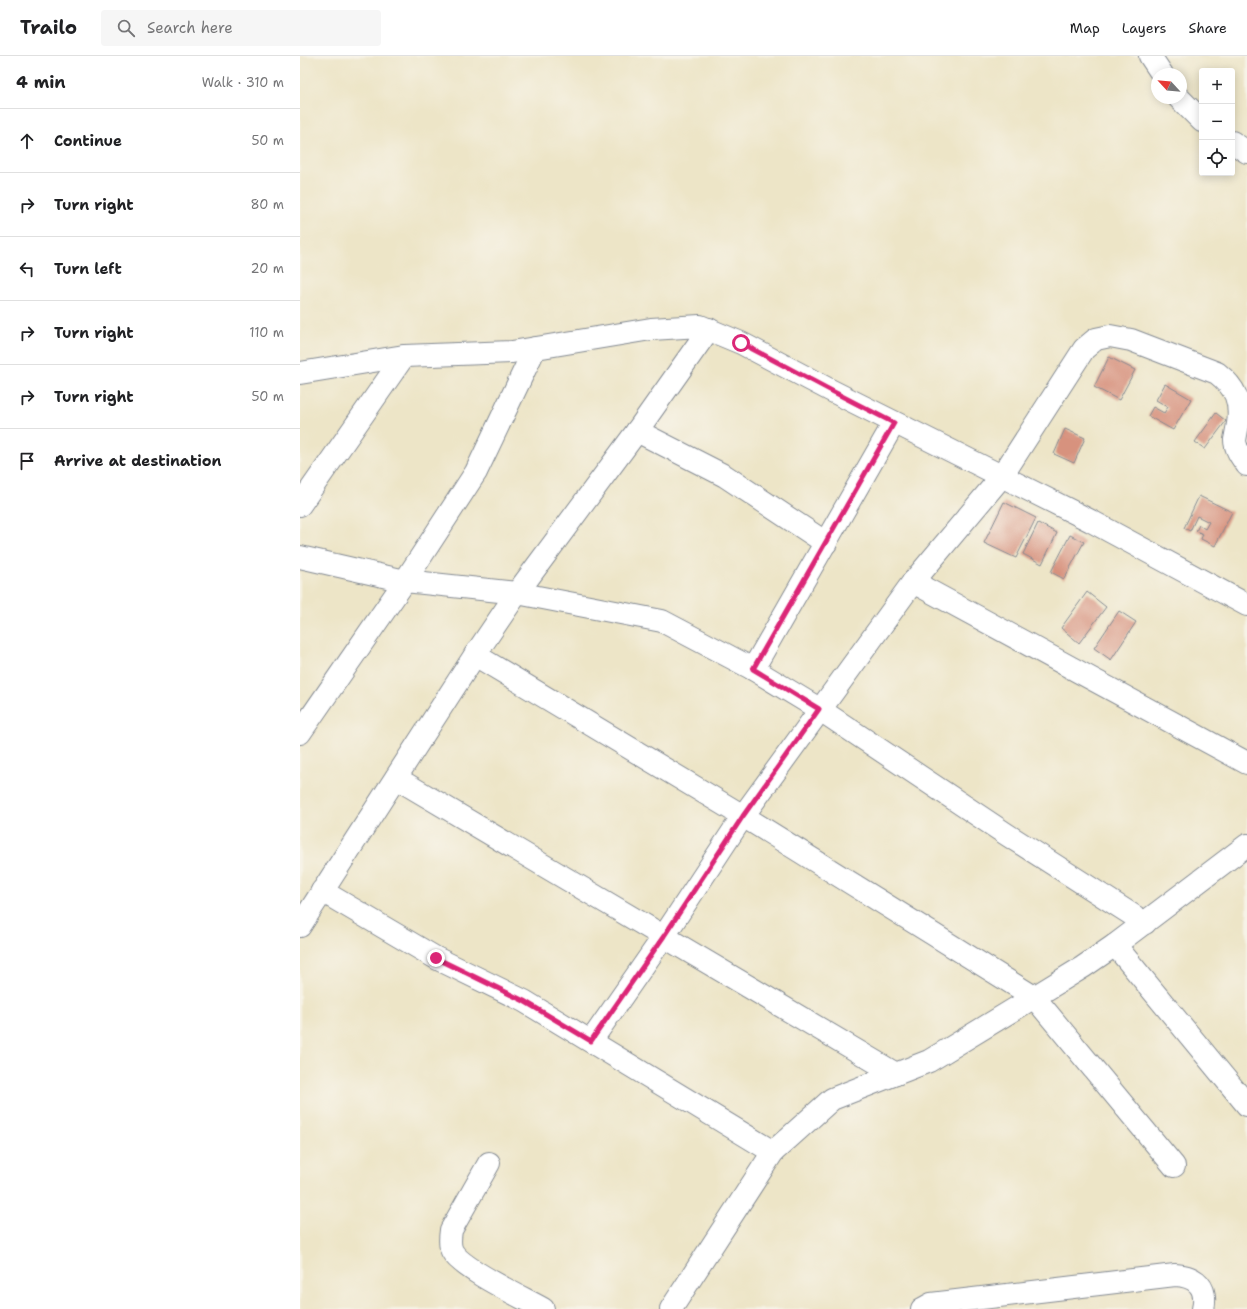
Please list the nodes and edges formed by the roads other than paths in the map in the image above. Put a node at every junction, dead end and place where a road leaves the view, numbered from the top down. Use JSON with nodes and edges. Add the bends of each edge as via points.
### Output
{"nodes":[{"id":1,"x":1150,"y":56,"type":"edge"},
{"id":2,"x":1158,"y":68,"type":"edge"},
{"id":3,"x":1185,"y":104,"type":"edge"},
{"id":4,"x":1199,"y":117,"type":"edge"},
{"id":5,"x":1235,"y":144,"type":"edge"},
{"id":6,"x":1247,"y":152,"type":"edge"},
{"id":7,"x":709,"y":330,"type":"junction"},
{"id":8,"x":536,"y":348,"type":"junction"},
{"id":9,"x":404,"y":356,"type":"junction"},
{"id":10,"x":300,"y":373,"type":"edge"},
{"id":11,"x":894,"y":423,"type":"junction"},
{"id":12,"x":637,"y":431,"type":"junction"},
{"id":13,"x":1247,"y":465,"type":"edge"},
{"id":14,"x":1002,"y":476,"type":"junction"},
{"id":15,"x":300,"y":504,"type":"edge"},
{"id":16,"x":826,"y":543,"type":"junction"},
{"id":17,"x":300,"y":557,"type":"edge"},
{"id":18,"x":405,"y":581,"type":"junction"},
{"id":19,"x":913,"y":582,"type":"junction"},
{"id":20,"x":517,"y":593,"type":"junction"},
{"id":21,"x":1247,"y":605,"type":"edge"},
{"id":22,"x":475,"y":655,"type":"junction"},
{"id":23,"x":753,"y":669,"type":"junction"},
{"id":24,"x":819,"y":709,"type":"junction"},
{"id":25,"x":300,"y":733,"type":"edge"},
{"id":26,"x":1247,"y":762,"type":"edge"},
{"id":27,"x":396,"y":778,"type":"junction"},
{"id":28,"x":743,"y":816,"type":"junction"},
{"id":29,"x":1247,"y":845,"type":"edge"},
{"id":30,"x":322,"y":891,"type":"junction"},
{"id":31,"x":1145,"y":923,"type":"junction"},
{"id":32,"x":300,"y":926,"type":"edge"},
{"id":33,"x":664,"y":936,"type":"junction"},
{"id":34,"x":1115,"y":945,"type":"junction"},
{"id":35,"x":1034,"y":997,"type":"junction"},
{"id":36,"x":591,"y":1041,"type":"junction"},
{"id":37,"x":896,"y":1074,"type":"junction"},
{"id":38,"x":1247,"y":1105,"type":"edge"},
{"id":39,"x":773,"y":1152,"type":"junction"},
{"id":40,"x":489,"y":1163,"type":"dead end"},
{"id":41,"x":1174,"y":1166,"type":"dead end"},
{"id":42,"x":543,"y":1309,"type":"edge"},
{"id":43,"x":671,"y":1309,"type":"edge"},
{"id":44,"x":922,"y":1309,"type":"edge"},
{"id":45,"x":1204,"y":1309,"type":"edge"}],
"edges":[{"from":1,"to":2,"type":"street"},
{"from":3,"to":4,"type":"street"},
{"from":5,"to":6,"type":"street"},
{"from":7,"to":8,"type":"street","via":[[700,326],[651,329]]},
{"from":7,"to":11,"type":"street","via":[[741,343]]},
{"from":7,"to":12,"type":"street"},
{"from":8,"to":9,"type":"street","via":[[512,352]]},
{"from":8,"to":18,"type":"street","via":[[476,472]]},
{"from":9,"to":10,"type":"street"},
{"from":9,"to":15,"type":"street"},
{"from":11,"to":14,"type":"street"},
{"from":11,"to":16,"type":"street"},
{"from":12,"to":16,"type":"street","via":[[725,476]]},
{"from":12,"to":20,"type":"street"},
{"from":13,"to":14,"type":"street","via":[[1239,454],[1235,441],[1240,411],[1236,393],[1226,380],[1217,372],[1131,340],[1110,336],[1096,339],[1084,349]]},
{"from":14,"to":19,"type":"street"},
{"from":14,"to":21,"type":"street"},
{"from":16,"to":23,"type":"street"},
{"from":17,"to":18,"type":"street"},
{"from":18,"to":20,"type":"street"},
{"from":18,"to":25,"type":"street"},
{"from":19,"to":24,"type":"street"},
{"from":19,"to":26,"type":"street"},
{"from":20,"to":22,"type":"street"},
{"from":20,"to":23,"type":"street","via":[[662,621]]},
{"from":22,"to":27,"type":"street"},
{"from":22,"to":28,"type":"street"},
{"from":23,"to":24,"type":"street"},
{"from":24,"to":28,"type":"street"},
{"from":24,"to":31,"type":"street"},
{"from":27,"to":30,"type":"street"},
{"from":27,"to":33,"type":"street"},
{"from":28,"to":33,"type":"street"},
{"from":28,"to":35,"type":"street"},
{"from":29,"to":31,"type":"street"},
{"from":30,"to":32,"type":"street"},
{"from":30,"to":36,"type":"street","via":[[436,958],[524,1001]]},
{"from":31,"to":34,"type":"street"},
{"from":33,"to":36,"type":"street"},
{"from":33,"to":37,"type":"street"},
{"from":34,"to":35,"type":"street"},
{"from":34,"to":38,"type":"street"},
{"from":35,"to":37,"type":"street","via":[[929,1061]]},
{"from":35,"to":41,"type":"street"},
{"from":36,"to":39,"type":"street"},
{"from":37,"to":39,"type":"street","via":[[832,1099]]},
{"from":39,"to":43,"type":"street"},
{"from":40,"to":42,"type":"street","via":[[451,1230],[452,1251],[471,1270]]},
{"from":44,"to":45,"type":"street","via":[[931,1304],[1175,1274],[1194,1280],[1201,1287],[1205,1295]]}]}
